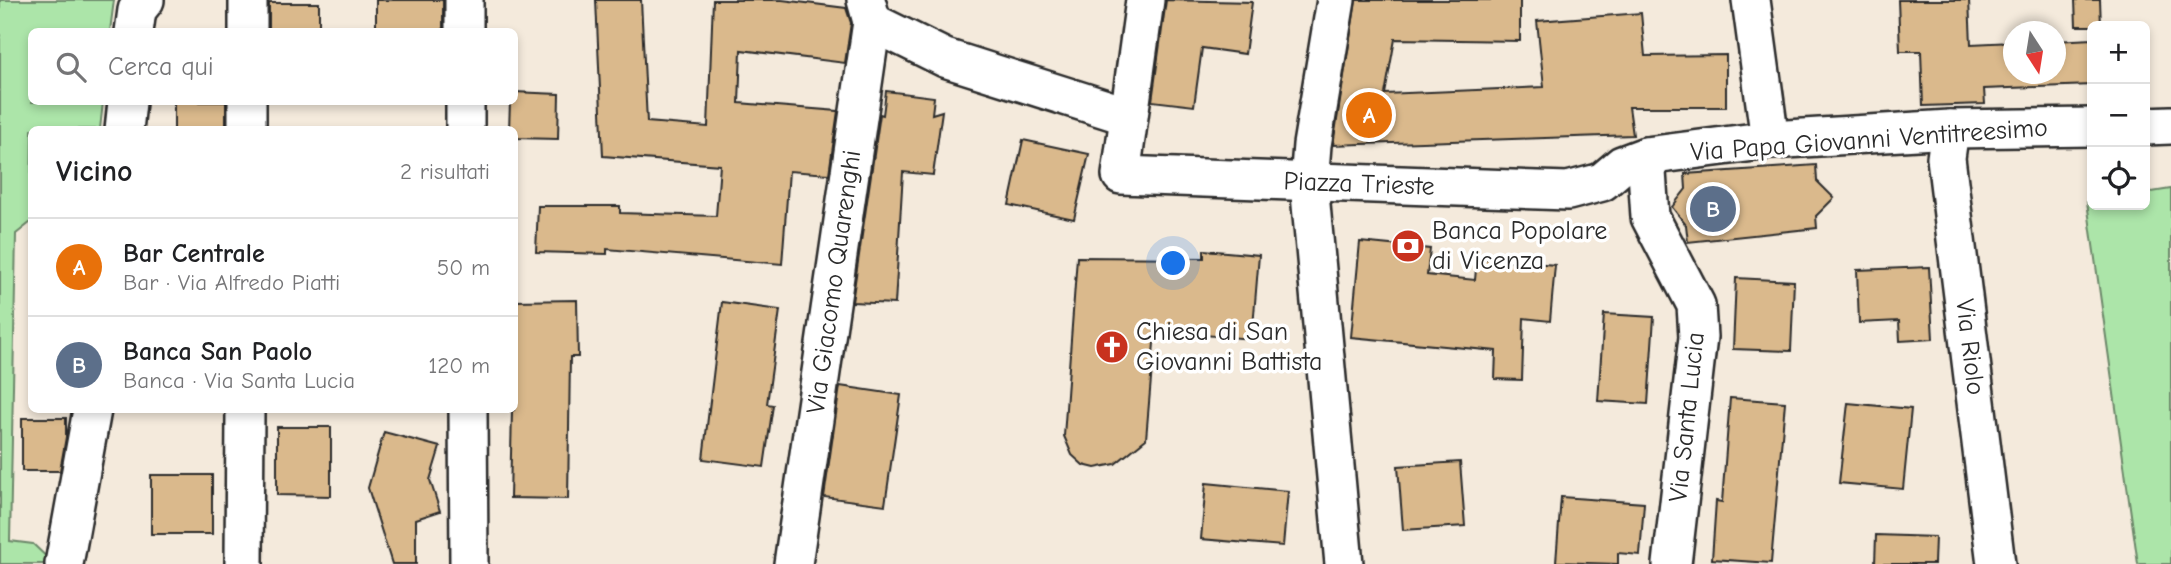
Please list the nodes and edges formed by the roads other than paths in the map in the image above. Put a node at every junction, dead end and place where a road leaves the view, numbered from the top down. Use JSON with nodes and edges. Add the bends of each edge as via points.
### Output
{"nodes":[{"id":1,"x":145,"y":0,"type":"edge"},
{"id":2,"x":248,"y":0,"type":"edge"},
{"id":3,"x":464,"y":0,"type":"edge"},
{"id":4,"x":1145,"y":0,"type":"edge"},
{"id":5,"x":1336,"y":0,"type":"edge"},
{"id":6,"x":1751,"y":0,"type":"edge"},
{"id":7,"x":869,"y":11,"type":"edge"},
{"id":8,"x":135,"y":28,"type":"edge"},
{"id":9,"x":248,"y":28,"type":"edge"},
{"id":10,"x":464,"y":28,"type":"edge"},
{"id":11,"x":127,"y":105,"type":"edge"},
{"id":12,"x":247,"y":105,"type":"edge"},
{"id":13,"x":465,"y":105,"type":"edge"},
{"id":14,"x":1128,"y":116,"type":"junction"},
{"id":15,"x":2171,"y":125,"type":"edge"},
{"id":16,"x":124,"y":126,"type":"edge"},
{"id":17,"x":247,"y":126,"type":"edge"},
{"id":18,"x":465,"y":126,"type":"edge"},
{"id":19,"x":2150,"y":126,"type":"edge"},
{"id":20,"x":2087,"y":127,"type":"edge"},
{"id":21,"x":1950,"y":129,"type":"junction"},
{"id":22,"x":1770,"y":141,"type":"junction"},
{"id":23,"x":1646,"y":156,"type":"junction"},
{"id":24,"x":1309,"y":183,"type":"junction"},
{"id":25,"x":91,"y":413,"type":"edge"},
{"id":26,"x":245,"y":413,"type":"edge"},
{"id":27,"x":468,"y":413,"type":"edge"},
{"id":28,"x":64,"y":564,"type":"edge"},
{"id":29,"x":244,"y":564,"type":"edge"},
{"id":30,"x":469,"y":564,"type":"edge"},
{"id":31,"x":793,"y":564,"type":"edge"},
{"id":32,"x":1344,"y":564,"type":"edge"},
{"id":33,"x":1672,"y":564,"type":"edge"},
{"id":34,"x":1996,"y":564,"type":"edge"}],
"edges":[{"from":1,"to":8,"type":"street","via":[[137,10]]},
{"from":2,"to":9,"type":"street"},
{"from":3,"to":10,"type":"street"},
{"from":4,"to":14,"type":"street","name":"Piazza Trieste"},
{"from":5,"to":24,"type":"street"},
{"from":6,"to":22,"type":"street"},
{"from":7,"to":14,"type":"street","via":[[945,58]]},
{"from":7,"to":31,"type":"street","name":"Via Giacomo Quarenghi"},
{"from":11,"to":16,"type":"street"},
{"from":12,"to":17,"type":"street"},
{"from":13,"to":18,"type":"street"},
{"from":14,"to":24,"type":"street","name":"Piazza Trieste","via":[[1121,176]]},
{"from":15,"to":19,"type":"street"},
{"from":20,"to":21,"type":"street","name":"Via Papa Giovanni Ventitreesimo"},
{"from":21,"to":22,"type":"street","name":"Via Papa Giovanni Ventitreesimo"},
{"from":21,"to":34,"type":"street","name":"Via Riolo","via":[[1946,158]]},
{"from":22,"to":23,"type":"street","name":"Via Papa Giovanni Ventitreesimo"},
{"from":23,"to":24,"type":"street","name":"Piazza Trieste","via":[[1622,165],[1602,182],[1568,191]]},
{"from":23,"to":33,"type":"street","name":"Via Santa Lucia","via":[[1650,217],[1696,304],[1698,337]]},
{"from":24,"to":32,"type":"street"},
{"from":25,"to":28,"type":"street"},
{"from":26,"to":29,"type":"street"},
{"from":27,"to":30,"type":"street"}]}
